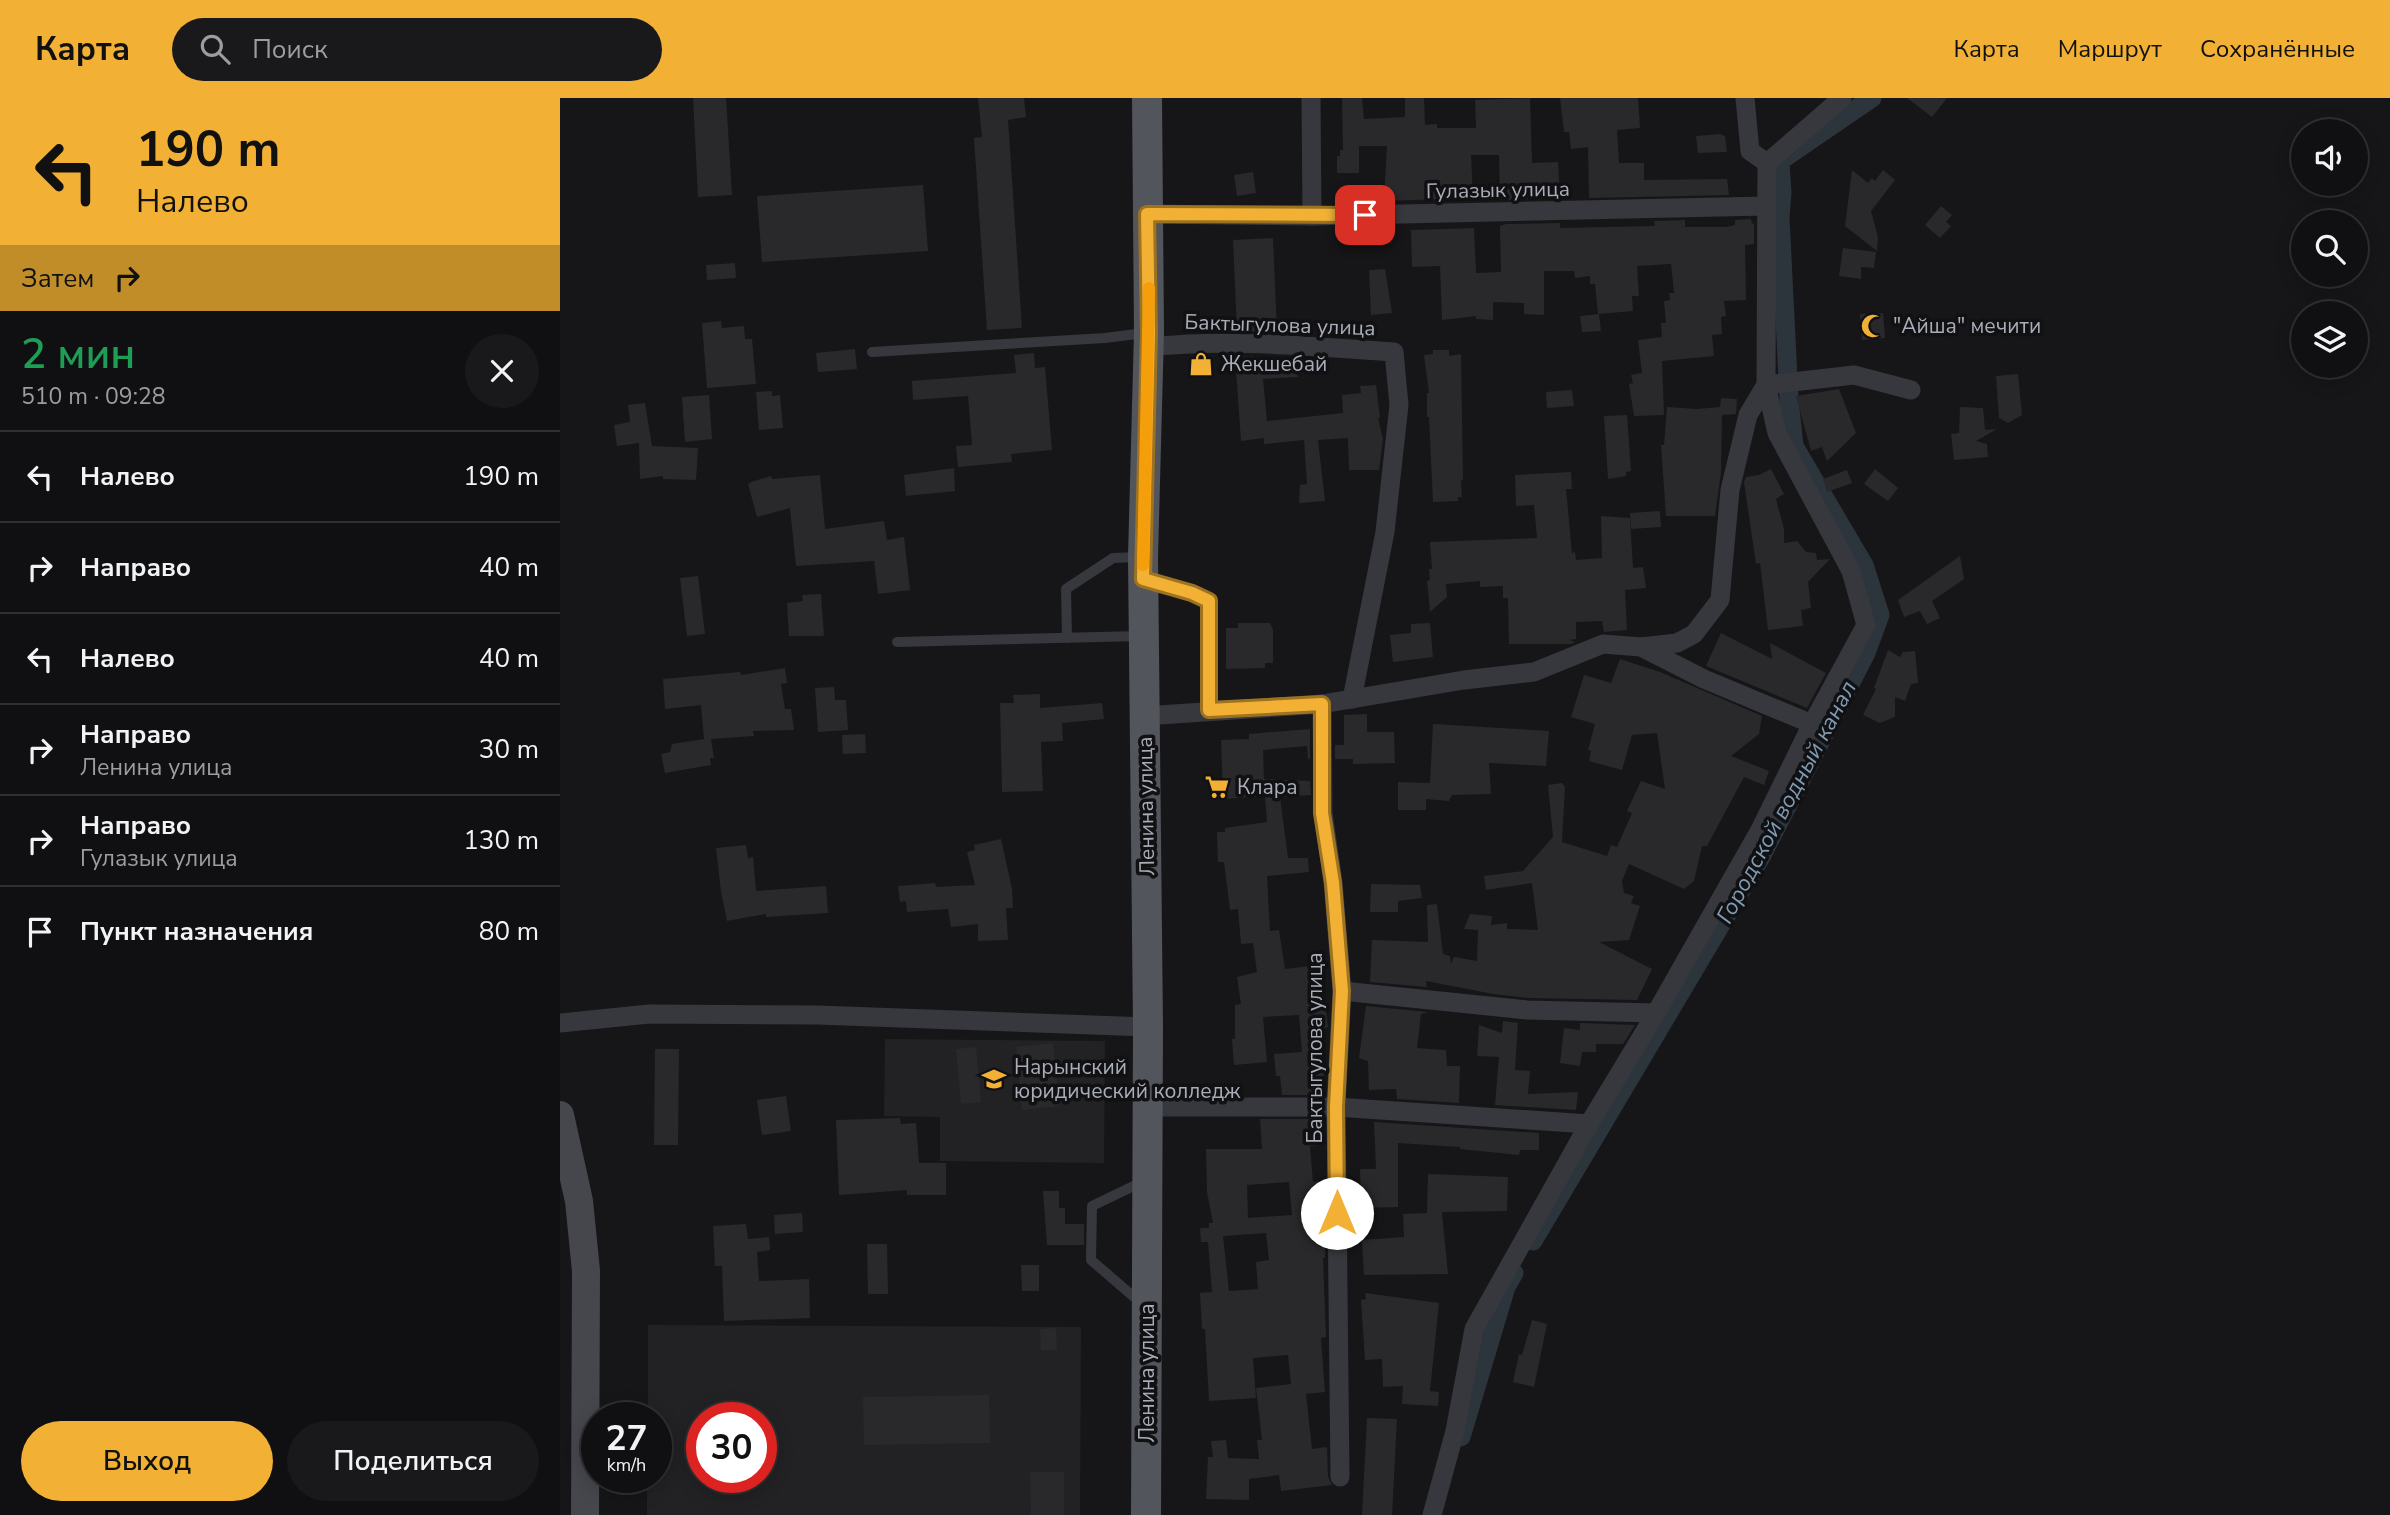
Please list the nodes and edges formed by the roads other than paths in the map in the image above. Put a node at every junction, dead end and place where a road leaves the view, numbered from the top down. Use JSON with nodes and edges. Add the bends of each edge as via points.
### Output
{"nodes":[{"id":1,"x":1147,"y":98,"type":"edge"},
{"id":2,"x":1311,"y":98,"type":"edge"},
{"id":3,"x":1745,"y":98,"type":"edge"},
{"id":4,"x":1842,"y":98,"type":"edge"},
{"id":5,"x":1767,"y":163,"type":"junction"},
{"id":6,"x":1766,"y":206,"type":"junction"},
{"id":7,"x":1147,"y":214,"type":"junction"},
{"id":8,"x":1312,"y":216,"type":"junction"},
{"id":9,"x":1149,"y":340,"type":"junction"},
{"id":10,"x":872,"y":352,"type":"dead end"},
{"id":11,"x":1766,"y":385,"type":"junction"},
{"id":12,"x":1911,"y":390,"type":"dead end"},
{"id":13,"x":1143,"y":568,"type":"junction"},
{"id":14,"x":1144,"y":636,"type":"junction"},
{"id":15,"x":1067,"y":638,"type":"junction"},
{"id":16,"x":897,"y":642,"type":"dead end"},
{"id":17,"x":1641,"y":647,"type":"junction"},
{"id":18,"x":1352,"y":699,"type":"junction"},
{"id":19,"x":1322,"y":704,"type":"junction"},
{"id":20,"x":1209,"y":710,"type":"junction"},
{"id":21,"x":1144,"y":716,"type":"junction"},
{"id":22,"x":1812,"y":724,"type":"junction"},
{"id":23,"x":1342,"y":991,"type":"junction"},
{"id":24,"x":1656,"y":1013,"type":"junction"},
{"id":25,"x":560,"y":1023,"type":"edge"},
{"id":26,"x":1148,"y":1027,"type":"junction"},
{"id":27,"x":1147,"y":1107,"type":"junction"},
{"id":28,"x":1336,"y":1107,"type":"junction"},
{"id":29,"x":560,"y":1115,"type":"edge"},
{"id":30,"x":1589,"y":1124,"type":"junction"},
{"id":31,"x":1147,"y":1180,"type":"junction"},
{"id":32,"x":1147,"y":1309,"type":"junction"},
{"id":33,"x":1340,"y":1477,"type":"dead end"},
{"id":34,"x":585,"y":1515,"type":"edge"},
{"id":35,"x":1146,"y":1515,"type":"edge"},
{"id":36,"x":1432,"y":1515,"type":"edge"}],
"edges":[{"from":1,"to":7,"type":"main road","name":"Ленина улица"},
{"from":2,"to":8,"type":"street"},
{"from":3,"to":5,"type":"street","via":[[1750,151]]},
{"from":4,"to":5,"type":"street"},
{"from":5,"to":6,"type":"street"},
{"from":6,"to":8,"type":"street","name":"Гулазык улица"},
{"from":6,"to":11,"type":"street"},
{"from":7,"to":8,"type":"street","name":"Гулазык улица"},
{"from":7,"to":9,"type":"main road","name":"Ленина улица"},
{"from":9,"to":10,"type":"lane","via":[[1105,338]]},
{"from":9,"to":13,"type":"main road","name":"Ленина улица"},
{"from":9,"to":18,"type":"street","name":"Бактыгулова улица","via":[[1394,352],[1399,405],[1385,532]]},
{"from":11,"to":12,"type":"street","via":[[1854,375]]},
{"from":11,"to":17,"type":"street","via":[[1748,415],[1730,490],[1720,600],[1693,634],[1677,643]]},
{"from":11,"to":22,"type":"street","via":[[1777,433],[1851,571],[1866,625]]},
{"from":13,"to":14,"type":"main road","name":"Ленина улица"},
{"from":13,"to":15,"type":"lane","via":[[1113,558],[1066,589]]},
{"from":13,"to":20,"type":"lane","via":[[1209,601]]},
{"from":14,"to":15,"type":"lane"},
{"from":14,"to":21,"type":"main road","name":"Ленина улица"},
{"from":15,"to":16,"type":"lane"},
{"from":17,"to":18,"type":"street","via":[[1603,643],[1534,672]]},
{"from":17,"to":22,"type":"street"},
{"from":18,"to":19,"type":"street"},
{"from":19,"to":20,"type":"street"},
{"from":19,"to":23,"type":"street","name":"Бактыгулова улица","via":[[1322,813]]},
{"from":20,"to":21,"type":"street"},
{"from":21,"to":26,"type":"main road","name":"Ленина улица"},
{"from":22,"to":24,"type":"street","via":[[1760,830]]},
{"from":23,"to":24,"type":"street","via":[[1528,1010]]},
{"from":23,"to":28,"type":"street","name":"Бактыгулова улица"},
{"from":24,"to":30,"type":"street"},
{"from":25,"to":26,"type":"street","via":[[649,1014],[818,1015]]},
{"from":26,"to":27,"type":"main road","name":"Ленина улица"},
{"from":27,"to":28,"type":"street"},
{"from":27,"to":31,"type":"main road","name":"Ленина улица"},
{"from":28,"to":30,"type":"street"},
{"from":28,"to":33,"type":"street","name":"Бактыгулова улица"},
{"from":29,"to":34,"type":"street","via":[[579,1201],[586,1271]]},
{"from":30,"to":36,"type":"street","via":[[1474,1329],[1455,1431]]},
{"from":31,"to":32,"type":"main road","name":"Ленина улица"},
{"from":31,"to":32,"type":"lane","via":[[1092,1206],[1091,1260]]},
{"from":32,"to":35,"type":"main road","name":"Ленина улица"}]}
